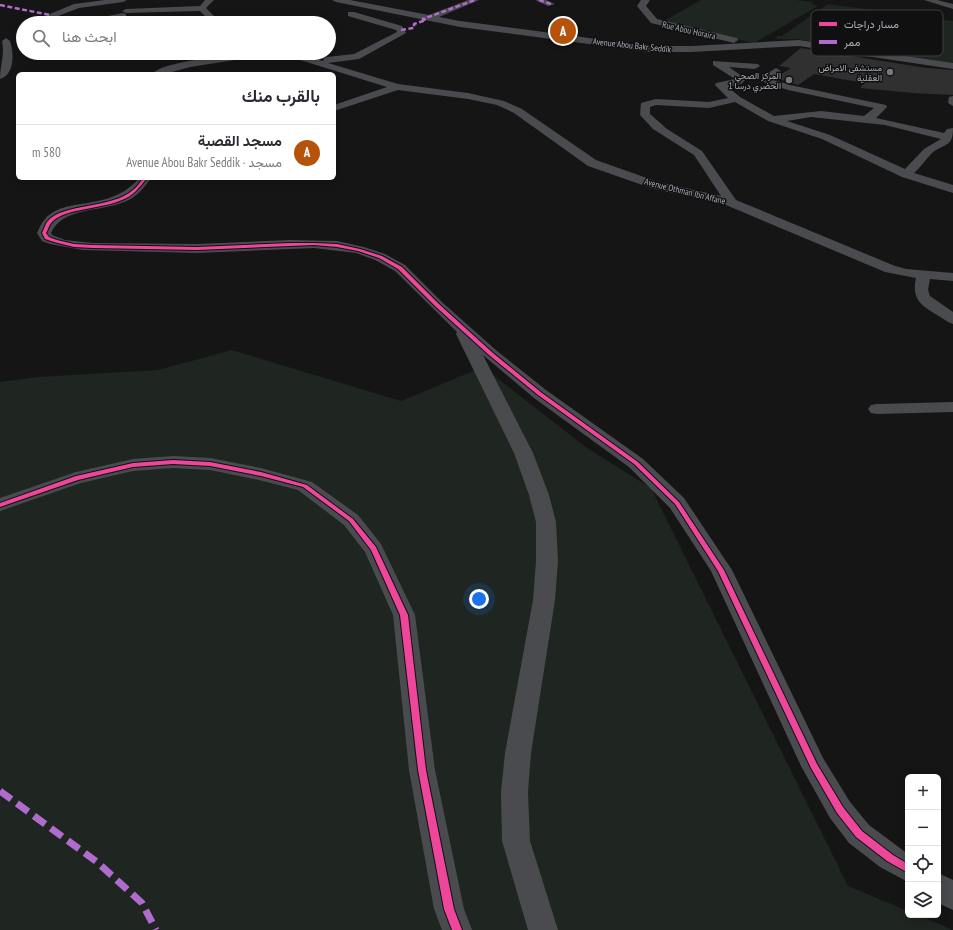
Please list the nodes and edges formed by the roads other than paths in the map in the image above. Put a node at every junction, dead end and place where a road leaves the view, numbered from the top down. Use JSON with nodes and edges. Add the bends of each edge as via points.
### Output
{"nodes":[{"id":1,"x":123,"y":0,"type":"edge"},
{"id":2,"x":127,"y":0,"type":"edge"},
{"id":3,"x":210,"y":0,"type":"edge"},
{"id":4,"x":475,"y":0,"type":"edge"},
{"id":5,"x":539,"y":0,"type":"edge"},
{"id":6,"x":645,"y":0,"type":"edge"},
{"id":7,"x":928,"y":0,"type":"edge"},
{"id":8,"x":404,"y":2,"type":"dead end"},
{"id":9,"x":334,"y":4,"type":"edge"},
{"id":10,"x":552,"y":4,"type":"dead end"},
{"id":11,"x":953,"y":7,"type":"edge"},
{"id":12,"x":202,"y":8,"type":"junction"},
{"id":13,"x":386,"y":9,"type":"junction"},
{"id":14,"x":51,"y":16,"type":"edge"},
{"id":15,"x":124,"y":16,"type":"edge"},
{"id":16,"x":132,"y":16,"type":"edge"},
{"id":17,"x":208,"y":16,"type":"edge"},
{"id":18,"x":428,"y":18,"type":"junction"},
{"id":19,"x":401,"y":30,"type":"junction"},
{"id":20,"x":6,"y":40,"type":"edge"},
{"id":21,"x":799,"y":43,"type":"junction"},
{"id":22,"x":754,"y":44,"type":"junction"},
{"id":23,"x":811,"y":45,"type":"edge"},
{"id":24,"x":9,"y":52,"type":"junction"},
{"id":25,"x":16,"y":52,"type":"edge"},
{"id":26,"x":787,"y":54,"type":"dead end"},
{"id":27,"x":886,"y":56,"type":"edge"},
{"id":28,"x":336,"y":59,"type":"edge"},
{"id":29,"x":221,"y":60,"type":"edge"},
{"id":30,"x":314,"y":60,"type":"edge"},
{"id":31,"x":166,"y":61,"type":"dead end"},
{"id":32,"x":953,"y":66,"type":"edge"},
{"id":33,"x":173,"y":68,"type":"junction"},
{"id":34,"x":162,"y":72,"type":"edge"},
{"id":35,"x":0,"y":76,"type":"edge"},
{"id":36,"x":398,"y":87,"type":"junction"},
{"id":37,"x":736,"y":99,"type":"junction"},
{"id":38,"x":953,"y":99,"type":"edge"},
{"id":39,"x":953,"y":103,"type":"edge"},
{"id":40,"x":336,"y":107,"type":"edge"},
{"id":41,"x":772,"y":119,"type":"junction"},
{"id":42,"x":866,"y":120,"type":"junction"},
{"id":43,"x":950,"y":133,"type":"edge"},
{"id":44,"x":906,"y":174,"type":"junction"},
{"id":45,"x":144,"y":180,"type":"edge"},
{"id":46,"x":953,"y":189,"type":"edge"},
{"id":47,"x":730,"y":202,"type":"junction"},
{"id":48,"x":953,"y":202,"type":"edge"},
{"id":49,"x":924,"y":275,"type":"junction"},
{"id":50,"x":953,"y":277,"type":"edge"},
{"id":51,"x":953,"y":319,"type":"edge"},
{"id":52,"x":462,"y":328,"type":"junction"},
{"id":53,"x":953,"y":407,"type":"edge"},
{"id":54,"x":878,"y":409,"type":"dead end"},
{"id":55,"x":0,"y":505,"type":"edge"},
{"id":56,"x":905,"y":867,"type":"edge"},
{"id":57,"x":941,"y":889,"type":"edge"},
{"id":58,"x":953,"y":896,"type":"edge"},
{"id":59,"x":457,"y":930,"type":"edge"},
{"id":60,"x":543,"y":930,"type":"edge"}],
"edges":[{"from":1,"to":14,"type":"street","via":[[77,6]]},
{"from":2,"to":15,"type":"street","via":[[128,10]]},
{"from":3,"to":12,"type":"street"},
{"from":4,"to":18,"type":"street"},
{"from":5,"to":10,"type":"street"},
{"from":6,"to":22,"type":"street","name":"Rue Abou Horaira","via":[[646,2],[641,5],[654,21]]},
{"from":7,"to":11,"type":"street"},
{"from":8,"to":13,"type":"street"},
{"from":9,"to":13,"type":"street","name":"Avenue Abou Bakr Seddik"},
{"from":9,"to":19,"type":"street"},
{"from":12,"to":16,"type":"street"},
{"from":12,"to":17,"type":"street"},
{"from":13,"to":18,"type":"street","name":"Avenue Abou Bakr Seddik"},
{"from":18,"to":19,"type":"street","via":[[413,24],[415,27]]},
{"from":18,"to":22,"type":"street","name":"Avenue Abou Bakr Seddik","via":[[496,30],[649,49],[692,49]]},
{"from":19,"to":28,"type":"street","via":[[402,33],[356,57]]},
{"from":20,"to":24,"type":"street"},
{"from":21,"to":22,"type":"street","name":"Avenue Abou Bakr Seddik"},
{"from":21,"to":23,"type":"street","name":"Avenue Abou Bakr Seddik"},
{"from":21,"to":26,"type":"street"},
{"from":24,"to":25,"type":"street"},
{"from":24,"to":35,"type":"street"},
{"from":27,"to":32,"type":"street","name":"Avenue Abou Bakr Seddik"},
{"from":29,"to":33,"type":"street"},
{"from":30,"to":36,"type":"street","name":"Avenue Othman Ibn Affane"},
{"from":31,"to":33,"type":"street"},
{"from":33,"to":34,"type":"street"},
{"from":36,"to":40,"type":"street"},
{"from":36,"to":47,"type":"street","name":"Avenue Othman Ibn Affane","via":[[500,103],[518,111],[592,163],[655,185]]},
{"from":37,"to":41,"type":"street"},
{"from":37,"to":42,"type":"street","via":[[720,84],[738,82],[742,79],[715,63],[775,66],[767,80],[788,87],[882,107]]},
{"from":37,"to":47,"type":"street","via":[[709,105],[656,102],[645,105],[645,116],[661,132],[701,156],[707,168],[723,185]]},
{"from":38,"to":39,"type":"street"},
{"from":41,"to":42,"type":"street","via":[[810,114]]},
{"from":41,"to":44,"type":"street","via":[[830,139]]},
{"from":42,"to":43,"type":"street"},
{"from":43,"to":44,"type":"street"},
{"from":44,"to":46,"type":"street"},
{"from":44,"to":48,"type":"street","via":[[913,183],[923,189]]},
{"from":45,"to":52,"type":"street","via":[[137,190],[122,200],[57,215],[46,225],[44,233],[47,238],[64,244],[105,247],[190,249],[316,245],[358,249],[390,260]]},
{"from":47,"to":49,"type":"street","name":"Avenue Othman Ibn Affane","via":[[890,269]]},
{"from":49,"to":50,"type":"street","name":"Avenue Othman Ibn Affane"},
{"from":49,"to":51,"type":"street","via":[[921,290],[923,298]]},
{"from":52,"to":56,"type":"street","via":[[540,394],[636,463],[677,503],[721,570],[814,766],[840,810],[860,834]]},
{"from":52,"to":60,"type":"street","via":[[533,476],[546,520],[548,564],[516,754],[515,832],[530,892]]},
{"from":53,"to":54,"type":"street"},
{"from":55,"to":59,"type":"street","via":[[76,478],[126,466],[188,463],[210,464],[305,486],[351,520],[374,549],[404,615],[422,770],[449,909]]},
{"from":57,"to":58,"type":"street"}]}
